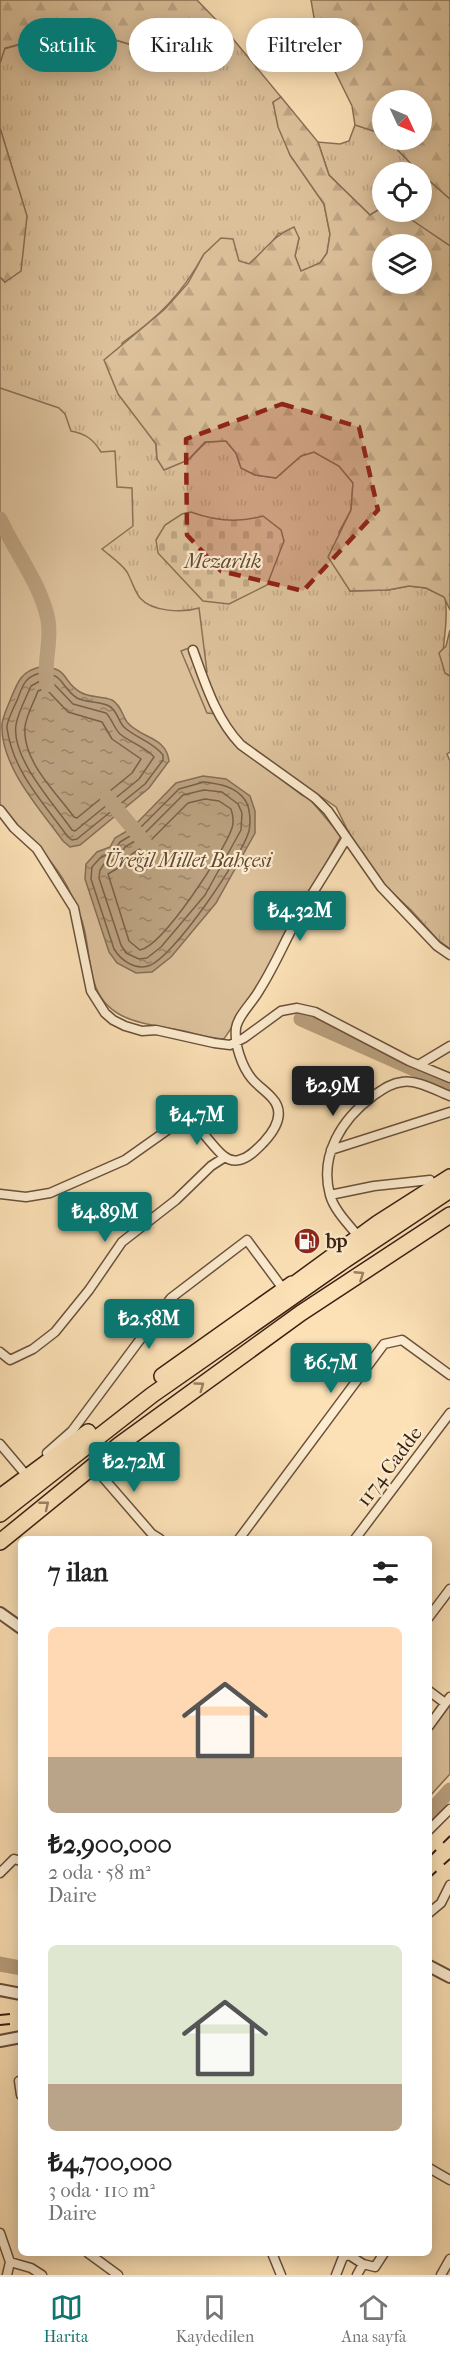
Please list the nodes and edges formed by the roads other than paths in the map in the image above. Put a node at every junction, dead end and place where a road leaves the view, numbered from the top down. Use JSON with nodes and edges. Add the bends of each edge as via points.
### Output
{"nodes":[{"id":1,"x":193,"y":650,"type":"dead end"},
{"id":2,"x":0,"y":810,"type":"edge"},
{"id":3,"x":346,"y":839,"type":"junction"},
{"id":4,"x":450,"y":955,"type":"edge"},
{"id":5,"x":237,"y":1041,"type":"junction"},
{"id":6,"x":450,"y":1046,"type":"edge"},
{"id":7,"x":420,"y":1064,"type":"junction"},
{"id":8,"x":450,"y":1078,"type":"edge"},
{"id":9,"x":450,"y":1096,"type":"edge"},
{"id":10,"x":450,"y":1112,"type":"edge"},
{"id":11,"x":331,"y":1150,"type":"junction"},
{"id":12,"x":225,"y":1157,"type":"junction"},
{"id":13,"x":450,"y":1177,"type":"edge"},
{"id":14,"x":430,"y":1180,"type":"dead end"},
{"id":15,"x":450,"y":1190,"type":"edge"},
{"id":16,"x":0,"y":1194,"type":"edge"},
{"id":17,"x":330,"y":1195,"type":"junction"},
{"id":18,"x":450,"y":1215,"type":"edge"},
{"id":19,"x":359,"y":1237,"type":"junction"},
{"id":20,"x":288,"y":1287,"type":"junction"},
{"id":21,"x":230,"y":1341,"type":"junction"},
{"id":22,"x":0,"y":1352,"type":"edge"},
{"id":23,"x":450,"y":1376,"type":"edge"},
{"id":24,"x":450,"y":1413,"type":"edge"},
{"id":25,"x":0,"y":1444,"type":"edge"},
{"id":26,"x":47,"y":1453,"type":"dead end"},
{"id":27,"x":93,"y":1466,"type":"junction"},
{"id":28,"x":27,"y":1476,"type":"junction"},
{"id":29,"x":0,"y":1497,"type":"edge"},
{"id":30,"x":0,"y":1514,"type":"edge"},
{"id":31,"x":155,"y":1536,"type":"edge"},
{"id":32,"x":241,"y":1536,"type":"edge"},
{"id":33,"x":357,"y":1536,"type":"edge"},
{"id":34,"x":0,"y":1542,"type":"edge"},
{"id":35,"x":450,"y":1589,"type":"edge"},
{"id":36,"x":0,"y":1613,"type":"edge"},
{"id":37,"x":432,"y":1613,"type":"edge"},
{"id":38,"x":18,"y":1626,"type":"edge"},
{"id":39,"x":432,"y":1692,"type":"edge"},
{"id":40,"x":448,"y":1700,"type":"edge"},
{"id":41,"x":432,"y":1722,"type":"edge"},
{"id":42,"x":450,"y":1809,"type":"edge"},
{"id":43,"x":432,"y":1827,"type":"edge"},
{"id":44,"x":18,"y":1860,"type":"edge"},
{"id":45,"x":0,"y":1874,"type":"edge"},
{"id":46,"x":450,"y":1885,"type":"edge"},
{"id":47,"x":450,"y":1897,"type":"edge"},
{"id":48,"x":441,"y":1903,"type":"junction"},
{"id":49,"x":432,"y":1910,"type":"edge"},
{"id":50,"x":432,"y":1967,"type":"edge"},
{"id":51,"x":448,"y":1974,"type":"edge"},
{"id":52,"x":0,"y":1990,"type":"edge"},
{"id":53,"x":18,"y":1993,"type":"edge"},
{"id":54,"x":18,"y":1994,"type":"edge"},
{"id":55,"x":0,"y":1997,"type":"edge"},
{"id":56,"x":18,"y":2038,"type":"edge"},
{"id":57,"x":0,"y":2041,"type":"edge"},
{"id":58,"x":432,"y":2170,"type":"edge"},
{"id":59,"x":450,"y":2180,"type":"edge"},
{"id":60,"x":0,"y":2233,"type":"edge"},
{"id":61,"x":92,"y":2256,"type":"edge"},
{"id":62,"x":273,"y":2256,"type":"edge"},
{"id":63,"x":345,"y":2256,"type":"edge"},
{"id":64,"x":351,"y":2256,"type":"edge"},
{"id":65,"x":382,"y":2256,"type":"edge"},
{"id":66,"x":450,"y":2259,"type":"edge"},
{"id":67,"x":10,"y":2262,"type":"junction"},
{"id":68,"x":363,"y":2264,"type":"junction"},
{"id":69,"x":0,"y":2268,"type":"edge"},
{"id":70,"x":7,"y":2275,"type":"edge"},
{"id":71,"x":42,"y":2275,"type":"edge"},
{"id":72,"x":118,"y":2275,"type":"edge"},
{"id":73,"x":281,"y":2275,"type":"edge"},
{"id":74,"x":336,"y":2275,"type":"edge"},
{"id":75,"x":357,"y":2275,"type":"edge"},
{"id":76,"x":441,"y":2275,"type":"edge"}],
"edges":[{"from":1,"to":3,"type":"street","via":[[214,704],[231,734],[315,798]]},
{"from":2,"to":5,"type":"street","via":[[37,849],[74,908],[92,992],[105,1013],[142,1031],[156,1030],[214,1044],[230,1045]]},
{"from":3,"to":4,"type":"street","via":[[400,909]]},
{"from":3,"to":5,"type":"street","via":[[238,1023]]},
{"from":5,"to":7,"type":"street","via":[[281,1011],[297,1008],[315,1012]]},
{"from":5,"to":12,"type":"street","via":[[245,1070],[273,1099],[279,1119],[273,1132],[253,1153],[239,1160]]},
{"from":6,"to":7,"type":"street"},
{"from":7,"to":8,"type":"street"},
{"from":9,"to":11,"type":"street","via":[[404,1081],[392,1084],[356,1108]]},
{"from":10,"to":11,"type":"street"},
{"from":11,"to":17,"type":"street","via":[[327,1174]]},
{"from":12,"to":16,"type":"street","via":[[199,1127],[183,1119],[125,1160],[50,1193],[26,1197]]},
{"from":12,"to":22,"type":"street","via":[[122,1242],[55,1332],[10,1360]]},
{"from":13,"to":19,"type":"highway"},
{"from":14,"to":17,"type":"street"},
{"from":15,"to":21,"type":"highway"},
{"from":17,"to":19,"type":"street"},
{"from":27,"to":18,"type":"highway","one_way":true,"via":[[301,1313]]},
{"from":19,"to":20,"type":"highway"},
{"from":20,"to":21,"type":"highway"},
{"from":20,"to":26,"type":"street","via":[[247,1240],[171,1298],[72,1431]]},
{"from":20,"to":28,"type":"highway"},
{"from":21,"to":30,"type":"highway","via":[[143,1402]]},
{"from":23,"to":32,"type":"street","via":[[402,1340],[384,1344]]},
{"from":24,"to":33,"type":"street","name":"1174 Cadde"},
{"from":25,"to":28,"type":"street"},
{"from":27,"to":31,"type":"street"},
{"from":34,"to":27,"type":"highway","one_way":true},
{"from":28,"to":29,"type":"highway"},
{"from":35,"to":37,"type":"street"},
{"from":36,"to":38,"type":"street"},
{"from":39,"to":40,"type":"street"},
{"from":40,"to":41,"type":"street"},
{"from":42,"to":43,"type":"street"},
{"from":44,"to":45,"type":"street"},
{"from":46,"to":48,"type":"street"},
{"from":47,"to":48,"type":"street"},
{"from":48,"to":49,"type":"street"},
{"from":50,"to":51,"type":"street"},
{"from":52,"to":53,"type":"street"},
{"from":54,"to":55,"type":"street"},
{"from":56,"to":57,"type":"street"},
{"from":58,"to":59,"type":"street"},
{"from":60,"to":67,"type":"street"},
{"from":61,"to":72,"type":"street"},
{"from":62,"to":73,"type":"street"},
{"from":63,"to":74,"type":"street"},
{"from":64,"to":68,"type":"street"},
{"from":65,"to":68,"type":"street","via":[[375,2267]]},
{"from":66,"to":76,"type":"street"},
{"from":67,"to":69,"type":"street"},
{"from":67,"to":70,"type":"street"},
{"from":67,"to":71,"type":"street"},
{"from":68,"to":75,"type":"street"}]}
